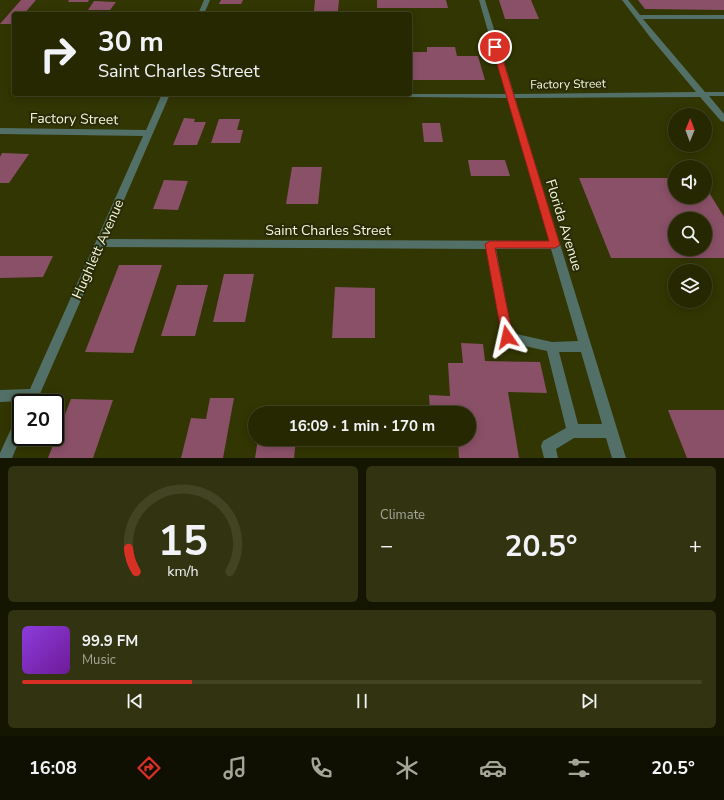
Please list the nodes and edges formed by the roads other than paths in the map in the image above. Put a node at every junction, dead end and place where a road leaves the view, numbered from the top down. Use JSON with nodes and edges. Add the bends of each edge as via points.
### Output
{"nodes":[{"id":1,"x":207,"y":0,"type":"edge"},
{"id":2,"x":482,"y":0,"type":"edge"},
{"id":3,"x":625,"y":0,"type":"edge"},
{"id":4,"x":202,"y":12,"type":"edge"},
{"id":5,"x":638,"y":17,"type":"junction"},
{"id":6,"x":724,"y":17,"type":"edge"},
{"id":7,"x":703,"y":94,"type":"junction"},
{"id":8,"x":724,"y":94,"type":"edge"},
{"id":9,"x":412,"y":95,"type":"edge"},
{"id":10,"x":165,"y":96,"type":"edge"},
{"id":11,"x":510,"y":96,"type":"junction"},
{"id":12,"x":724,"y":119,"type":"edge"},
{"id":13,"x":0,"y":131,"type":"edge"},
{"id":14,"x":148,"y":133,"type":"junction"},
{"id":15,"x":101,"y":243,"type":"junction"},
{"id":16,"x":490,"y":244,"type":"junction"},
{"id":17,"x":555,"y":245,"type":"junction"},
{"id":18,"x":586,"y":346,"type":"junction"},
{"id":19,"x":552,"y":347,"type":"junction"},
{"id":20,"x":34,"y":394,"type":"edge"},
{"id":21,"x":0,"y":396,"type":"edge"},
{"id":22,"x":12,"y":397,"type":"edge"},
{"id":23,"x":573,"y":431,"type":"junction"},
{"id":24,"x":611,"y":431,"type":"junction"},
{"id":25,"x":12,"y":443,"type":"edge"},
{"id":26,"x":5,"y":458,"type":"edge"},
{"id":27,"x":551,"y":458,"type":"edge"},
{"id":28,"x":619,"y":458,"type":"edge"}],
"edges":[{"from":1,"to":4,"type":"street"},
{"from":2,"to":11,"type":"street","name":"Florida Avenue"},
{"from":3,"to":5,"type":"street"},
{"from":5,"to":6,"type":"street"},
{"from":5,"to":7,"type":"street"},
{"from":7,"to":8,"type":"street","name":"Factory Street"},
{"from":7,"to":11,"type":"street","name":"Factory Street"},
{"from":7,"to":12,"type":"street"},
{"from":9,"to":11,"type":"street","name":"Factory Street"},
{"from":10,"to":14,"type":"street","name":"Hughlett Avenue"},
{"from":11,"to":17,"type":"street","name":"Florida Avenue"},
{"from":13,"to":14,"type":"street","name":"Factory Street"},
{"from":14,"to":15,"type":"street","name":"Hughlett Avenue"},
{"from":15,"to":16,"type":"street","name":"Saint Charles Street"},
{"from":15,"to":20,"type":"street","name":"Hughlett Avenue"},
{"from":16,"to":17,"type":"street","name":"Saint Charles Street"},
{"from":16,"to":19,"type":"street","via":[[507,337]]},
{"from":17,"to":18,"type":"street","name":"Florida Avenue"},
{"from":18,"to":19,"type":"street"},
{"from":18,"to":24,"type":"street","name":"Florida Avenue"},
{"from":19,"to":23,"type":"street"},
{"from":21,"to":22,"type":"street"},
{"from":23,"to":24,"type":"street"},
{"from":23,"to":27,"type":"street","via":[[548,446]]},
{"from":24,"to":28,"type":"street","name":"Florida Avenue"},
{"from":25,"to":26,"type":"street"}]}
